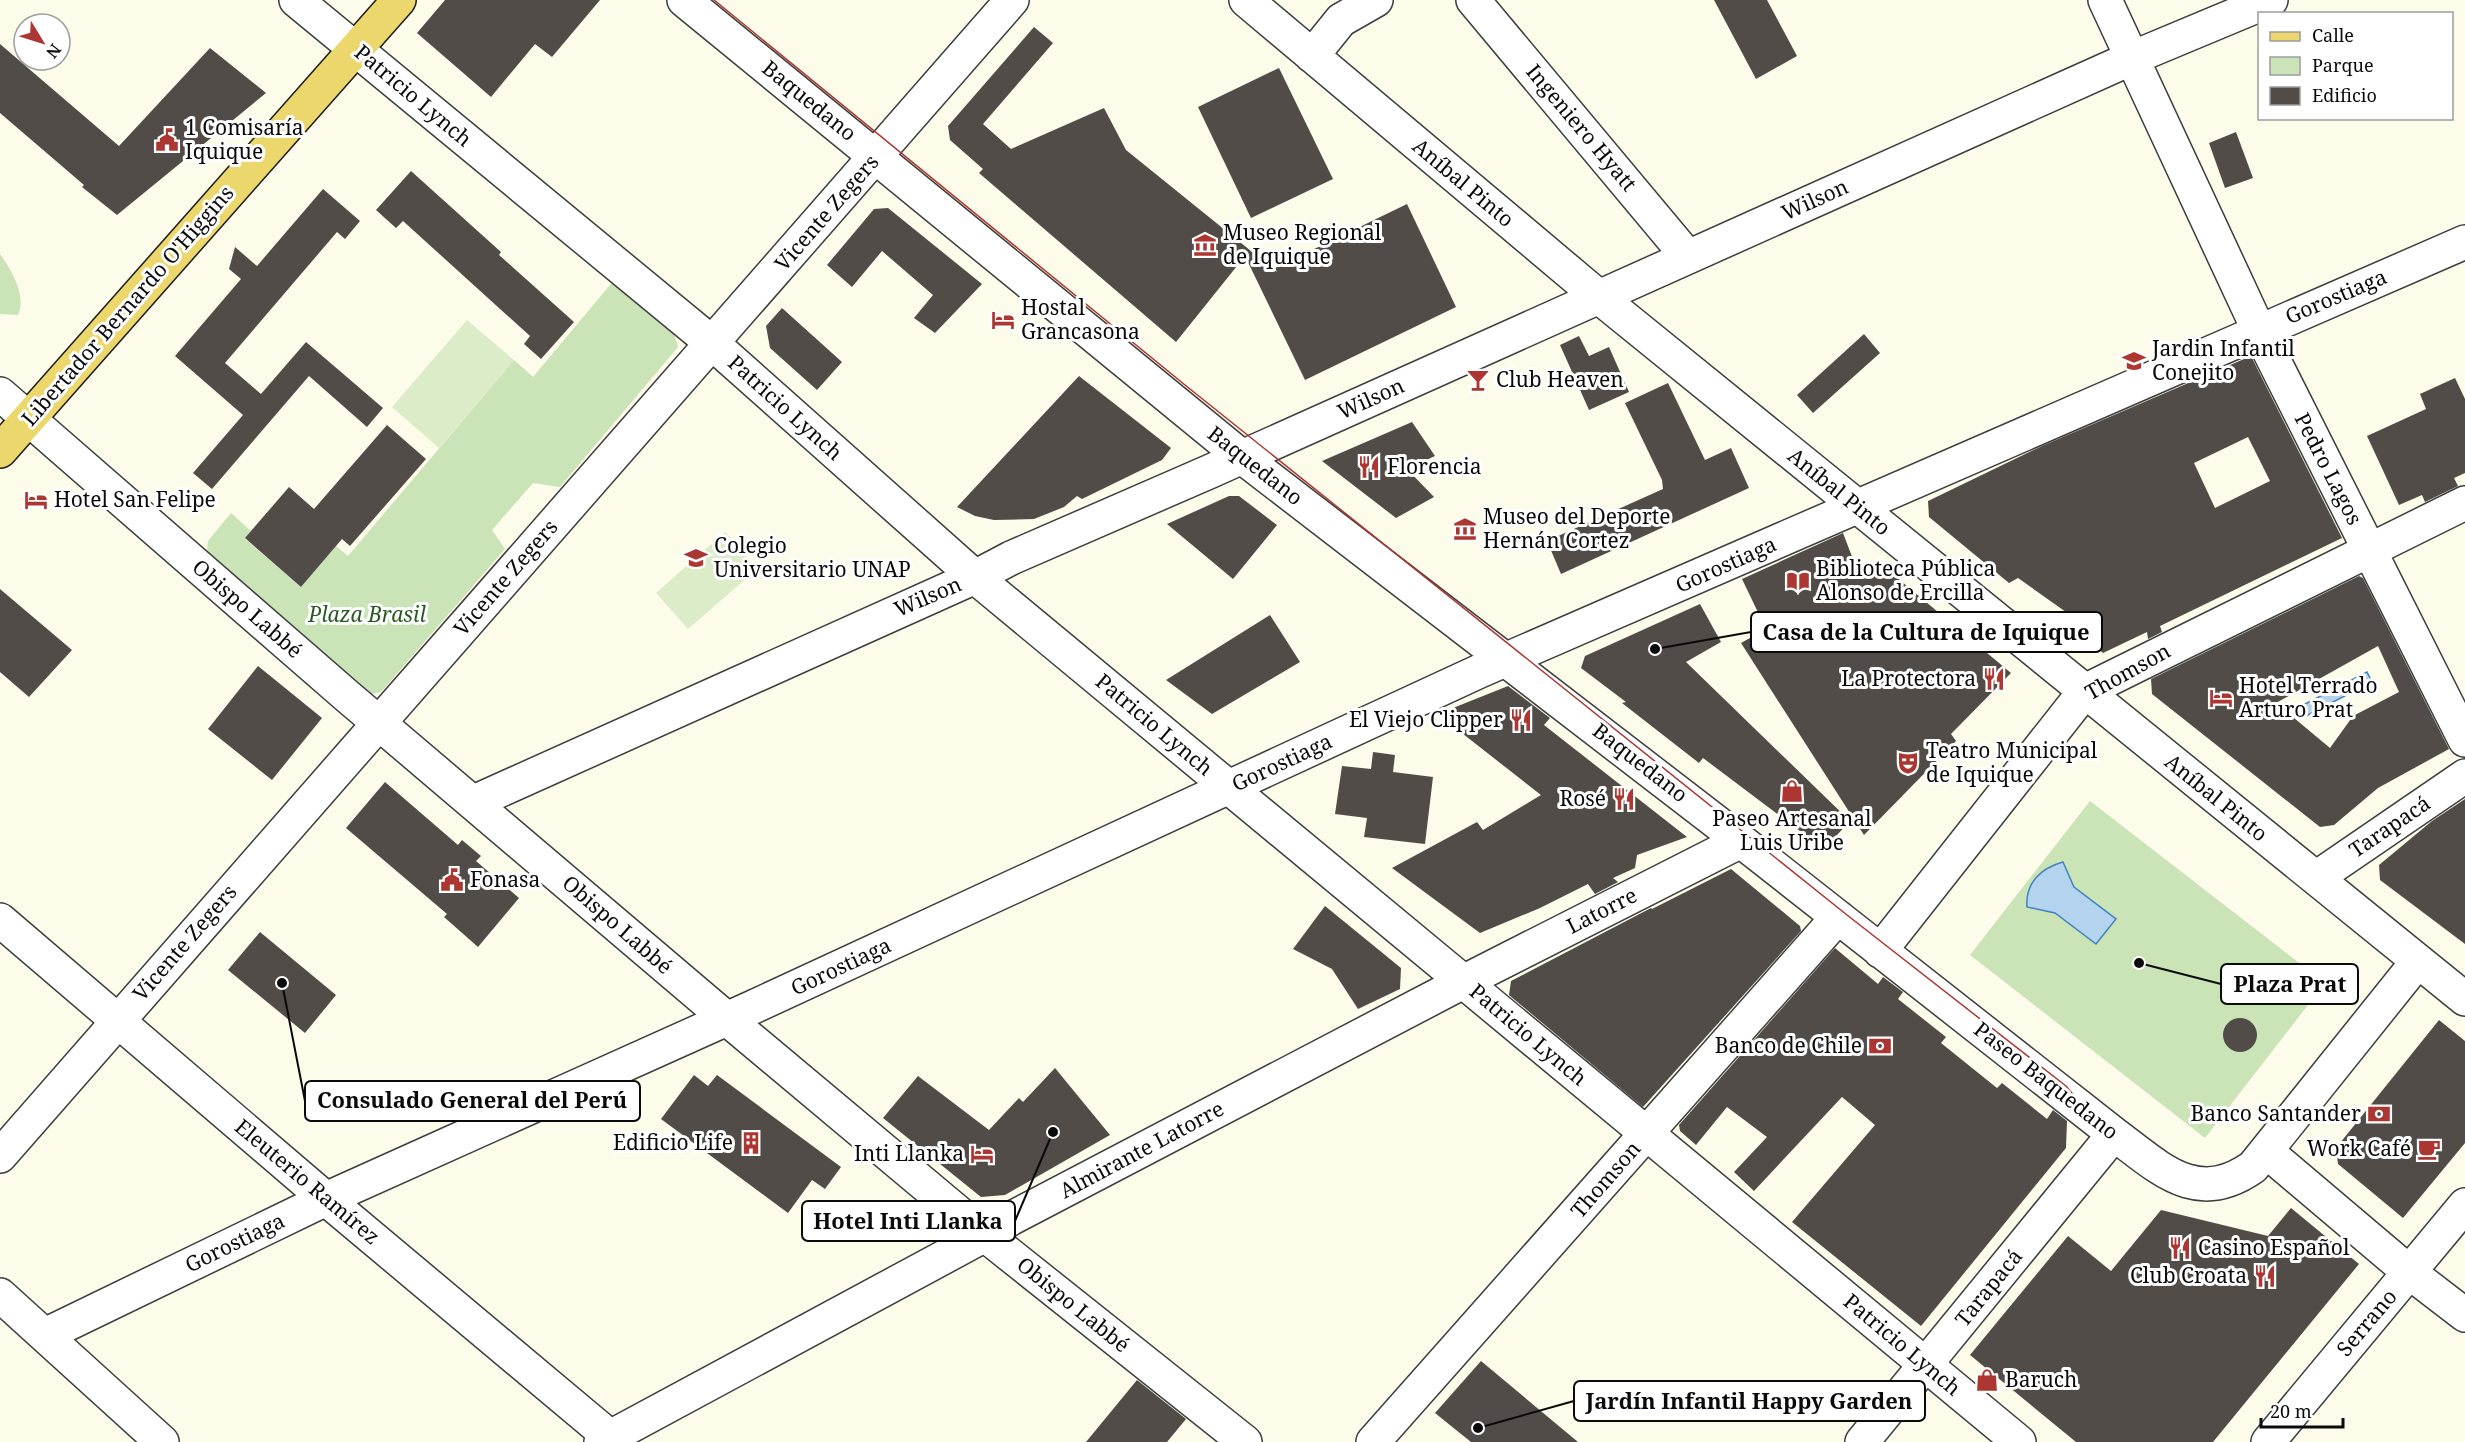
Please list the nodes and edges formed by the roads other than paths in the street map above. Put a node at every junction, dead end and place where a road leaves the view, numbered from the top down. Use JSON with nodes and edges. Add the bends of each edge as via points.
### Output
{"nodes":[{"id":1,"x":296,"y":0,"type":"edge"},
{"id":2,"x":399,"y":0,"type":"edge"},
{"id":3,"x":684,"y":0,"type":"edge"},
{"id":4,"x":1012,"y":0,"type":"edge"},
{"id":5,"x":1246,"y":0,"type":"edge"},
{"id":6,"x":1376,"y":0,"type":"edge"},
{"id":7,"x":1473,"y":0,"type":"edge"},
{"id":8,"x":2105,"y":0,"type":"edge"},
{"id":9,"x":2271,"y":0,"type":"edge"},
{"id":10,"x":355,"y":49,"type":"junction"},
{"id":11,"x":1312,"y":56,"type":"junction"},
{"id":12,"x":2132,"y":58,"type":"junction"},
{"id":13,"x":877,"y":156,"type":"junction"},
{"id":14,"x":2465,"y":242,"type":"edge"},
{"id":15,"x":1688,"y":257,"type":"junction"},
{"id":16,"x":1599,"y":297,"type":"junction"},
{"id":17,"x":2259,"y":331,"type":"junction"},
{"id":18,"x":712,"y":343,"type":"junction"},
{"id":19,"x":0,"y":394,"type":"edge"},
{"id":20,"x":28,"y":420,"type":"junction"},
{"id":21,"x":0,"y":451,"type":"edge"},
{"id":22,"x":1242,"y":457,"type":"junction"},
{"id":23,"x":2465,"y":503,"type":"edge"},
{"id":24,"x":1858,"y":507,"type":"junction"},
{"id":25,"x":2368,"y":549,"type":"junction"},
{"id":26,"x":975,"y":577,"type":"junction"},
{"id":27,"x":1506,"y":660,"type":"junction"},
{"id":28,"x":2085,"y":691,"type":"junction"},
{"id":29,"x":378,"y":722,"type":"junction"},
{"id":30,"x":2465,"y":740,"type":"edge"},
{"id":31,"x":2465,"y":776,"type":"edge"},
{"id":32,"x":1229,"y":788,"type":"junction"},
{"id":33,"x":474,"y":802,"type":"junction"},
{"id":34,"x":1741,"y":841,"type":"junction"},
{"id":35,"x":2316,"y":878,"type":"junction"},
{"id":36,"x":1838,"y":917,"type":"junction"},
{"id":37,"x":0,"y":920,"type":"edge"},
{"id":38,"x":1880,"y":951,"type":"junction"},
{"id":39,"x":2418,"y":961,"type":"junction"},
{"id":40,"x":1463,"y":982,"type":"junction"},
{"id":41,"x":2465,"y":999,"type":"edge"},
{"id":42,"x":727,"y":1019,"type":"junction"},
{"id":43,"x":118,"y":1021,"type":"junction"},
{"id":44,"x":1647,"y":1133,"type":"junction"},
{"id":45,"x":2114,"y":1134,"type":"junction"},
{"id":46,"x":2266,"y":1151,"type":"junction"},
{"id":47,"x":0,"y":1156,"type":"edge"},
{"id":48,"x":326,"y":1199,"type":"junction"},
{"id":49,"x":2465,"y":1205,"type":"edge"},
{"id":50,"x":985,"y":1235,"type":"junction"},
{"id":51,"x":2409,"y":1272,"type":"junction"},
{"id":52,"x":0,"y":1295,"type":"edge"},
{"id":53,"x":2465,"y":1315,"type":"edge"},
{"id":54,"x":45,"y":1335,"type":"junction"},
{"id":55,"x":1927,"y":1365,"type":"junction"},
{"id":56,"x":609,"y":1440,"type":"edge"},
{"id":57,"x":162,"y":1442,"type":"edge"},
{"id":58,"x":1245,"y":1442,"type":"edge"},
{"id":59,"x":1373,"y":1442,"type":"edge"},
{"id":60,"x":1862,"y":1442,"type":"edge"},
{"id":61,"x":2019,"y":1442,"type":"edge"},
{"id":62,"x":2268,"y":1442,"type":"edge"}],
"edges":[{"from":1,"to":10,"type":"street","name":"Patricio Lynch"},
{"from":2,"to":10,"type":"main road","name":"Libertador Bernardo O'Higgins"},
{"from":3,"to":13,"type":"street","name":"Baquedano"},
{"from":4,"to":13,"type":"street","name":"Vicente Zegers"},
{"from":5,"to":11,"type":"street","name":"Aníbal Pinto"},
{"from":6,"to":11,"type":"street","via":[[1341,20]]},
{"from":7,"to":15,"type":"street","name":"Ingeniero Hyatt"},
{"from":8,"to":12,"type":"street","name":"Pedro Lagos"},
{"from":9,"to":12,"type":"street","name":"Wilson"},
{"from":10,"to":18,"type":"street","name":"Patricio Lynch"},
{"from":10,"to":20,"type":"main road","name":"Libertador Bernardo O'Higgins"},
{"from":11,"to":16,"type":"street","name":"Aníbal Pinto"},
{"from":12,"to":15,"type":"street","name":"Wilson"},
{"from":12,"to":17,"type":"street","name":"Pedro Lagos"},
{"from":13,"to":18,"type":"street","name":"Vicente Zegers"},
{"from":13,"to":22,"type":"street","name":"Baquedano"},
{"from":14,"to":17,"type":"street","name":"Gorostiaga"},
{"from":15,"to":16,"type":"street","name":"Wilson"},
{"from":16,"to":22,"type":"street","name":"Wilson"},
{"from":16,"to":24,"type":"street","name":"Aníbal Pinto"},
{"from":17,"to":24,"type":"street","name":"Gorostiaga"},
{"from":17,"to":25,"type":"street","name":"Pedro Lagos"},
{"from":18,"to":26,"type":"street","name":"Patricio Lynch"},
{"from":18,"to":29,"type":"street","name":"Vicente Zegers"},
{"from":19,"to":20,"type":"street","name":"Obispo Labbé"},
{"from":20,"to":21,"type":"main road","name":"Libertador Bernardo O'Higgins"},
{"from":20,"to":29,"type":"street","name":"Obispo Labbé"},
{"from":22,"to":26,"type":"street","name":"Wilson"},
{"from":22,"to":27,"type":"street","name":"Baquedano"},
{"from":23,"to":25,"type":"street","name":"Thomson"},
{"from":24,"to":27,"type":"street","name":"Gorostiaga"},
{"from":24,"to":28,"type":"street","name":"Aníbal Pinto"},
{"from":25,"to":28,"type":"street","name":"Thomson"},
{"from":25,"to":30,"type":"street","name":"Pedro Lagos"},
{"from":26,"to":32,"type":"street","name":"Patricio Lynch"},
{"from":26,"to":33,"type":"street","name":"Wilson"},
{"from":27,"to":32,"type":"street","name":"Gorostiaga"},
{"from":27,"to":34,"type":"street","name":"Baquedano"},
{"from":28,"to":35,"type":"street","name":"Aníbal Pinto"},
{"from":28,"to":38,"type":"street","name":"Thomson"},
{"from":29,"to":33,"type":"street","name":"Obispo Labbé"},
{"from":29,"to":43,"type":"street","name":"Vicente Zegers"},
{"from":31,"to":35,"type":"street","name":"Tarapacá"},
{"from":32,"to":40,"type":"street","name":"Patricio Lynch"},
{"from":32,"to":42,"type":"street","name":"Gorostiaga"},
{"from":33,"to":42,"type":"street","name":"Obispo Labbé"},
{"from":34,"to":36,"type":"street","name":"Baquedano"},
{"from":34,"to":40,"type":"street","name":"Latorre"},
{"from":35,"to":39,"type":"street","name":"Aníbal Pinto"},
{"from":36,"to":38,"type":"street","name":"Paseo Baquedano"},
{"from":36,"to":44,"type":"street","name":"Thomson"},
{"from":37,"to":43,"type":"street","name":"Eleuterio Ramírez"},
{"from":38,"to":45,"type":"street","name":"Paseo Baquedano"},
{"from":39,"to":41,"type":"street","name":"Aníbal Pinto"},
{"from":39,"to":46,"type":"street"},
{"from":40,"to":44,"type":"street","name":"Patricio Lynch"},
{"from":40,"to":50,"type":"street","name":"Almirante Latorre"},
{"from":42,"to":48,"type":"street","name":"Gorostiaga"},
{"from":42,"to":50,"type":"street","name":"Obispo Labbé"},
{"from":43,"to":47,"type":"street","name":"Vicente Zegers"},
{"from":43,"to":48,"type":"street","name":"Eleuterio Ramírez"},
{"from":44,"to":55,"type":"street","name":"Patricio Lynch"},
{"from":44,"to":59,"type":"street","name":"Thomson"},
{"from":45,"to":46,"type":"street","name":"Paseo Baquedano","via":[[2175,1178],[2201,1184],[2227,1182],[2240,1176]]},
{"from":45,"to":55,"type":"street","name":"Tarapacá"},
{"from":46,"to":51,"type":"street"},
{"from":48,"to":54,"type":"street","name":"Gorostiaga"},
{"from":48,"to":56,"type":"street","name":"Eleuterio Ramírez"},
{"from":49,"to":51,"type":"street","name":"Serrano"},
{"from":50,"to":56,"type":"street","name":"Almirante Latorre"},
{"from":50,"to":58,"type":"street","name":"Obispo Labbé"},
{"from":51,"to":53,"type":"street"},
{"from":51,"to":62,"type":"street","name":"Serrano"},
{"from":52,"to":54,"type":"street"},
{"from":54,"to":57,"type":"street"},
{"from":55,"to":60,"type":"street","name":"Tarapacá"},
{"from":55,"to":61,"type":"street","name":"Patricio Lynch"}]}
